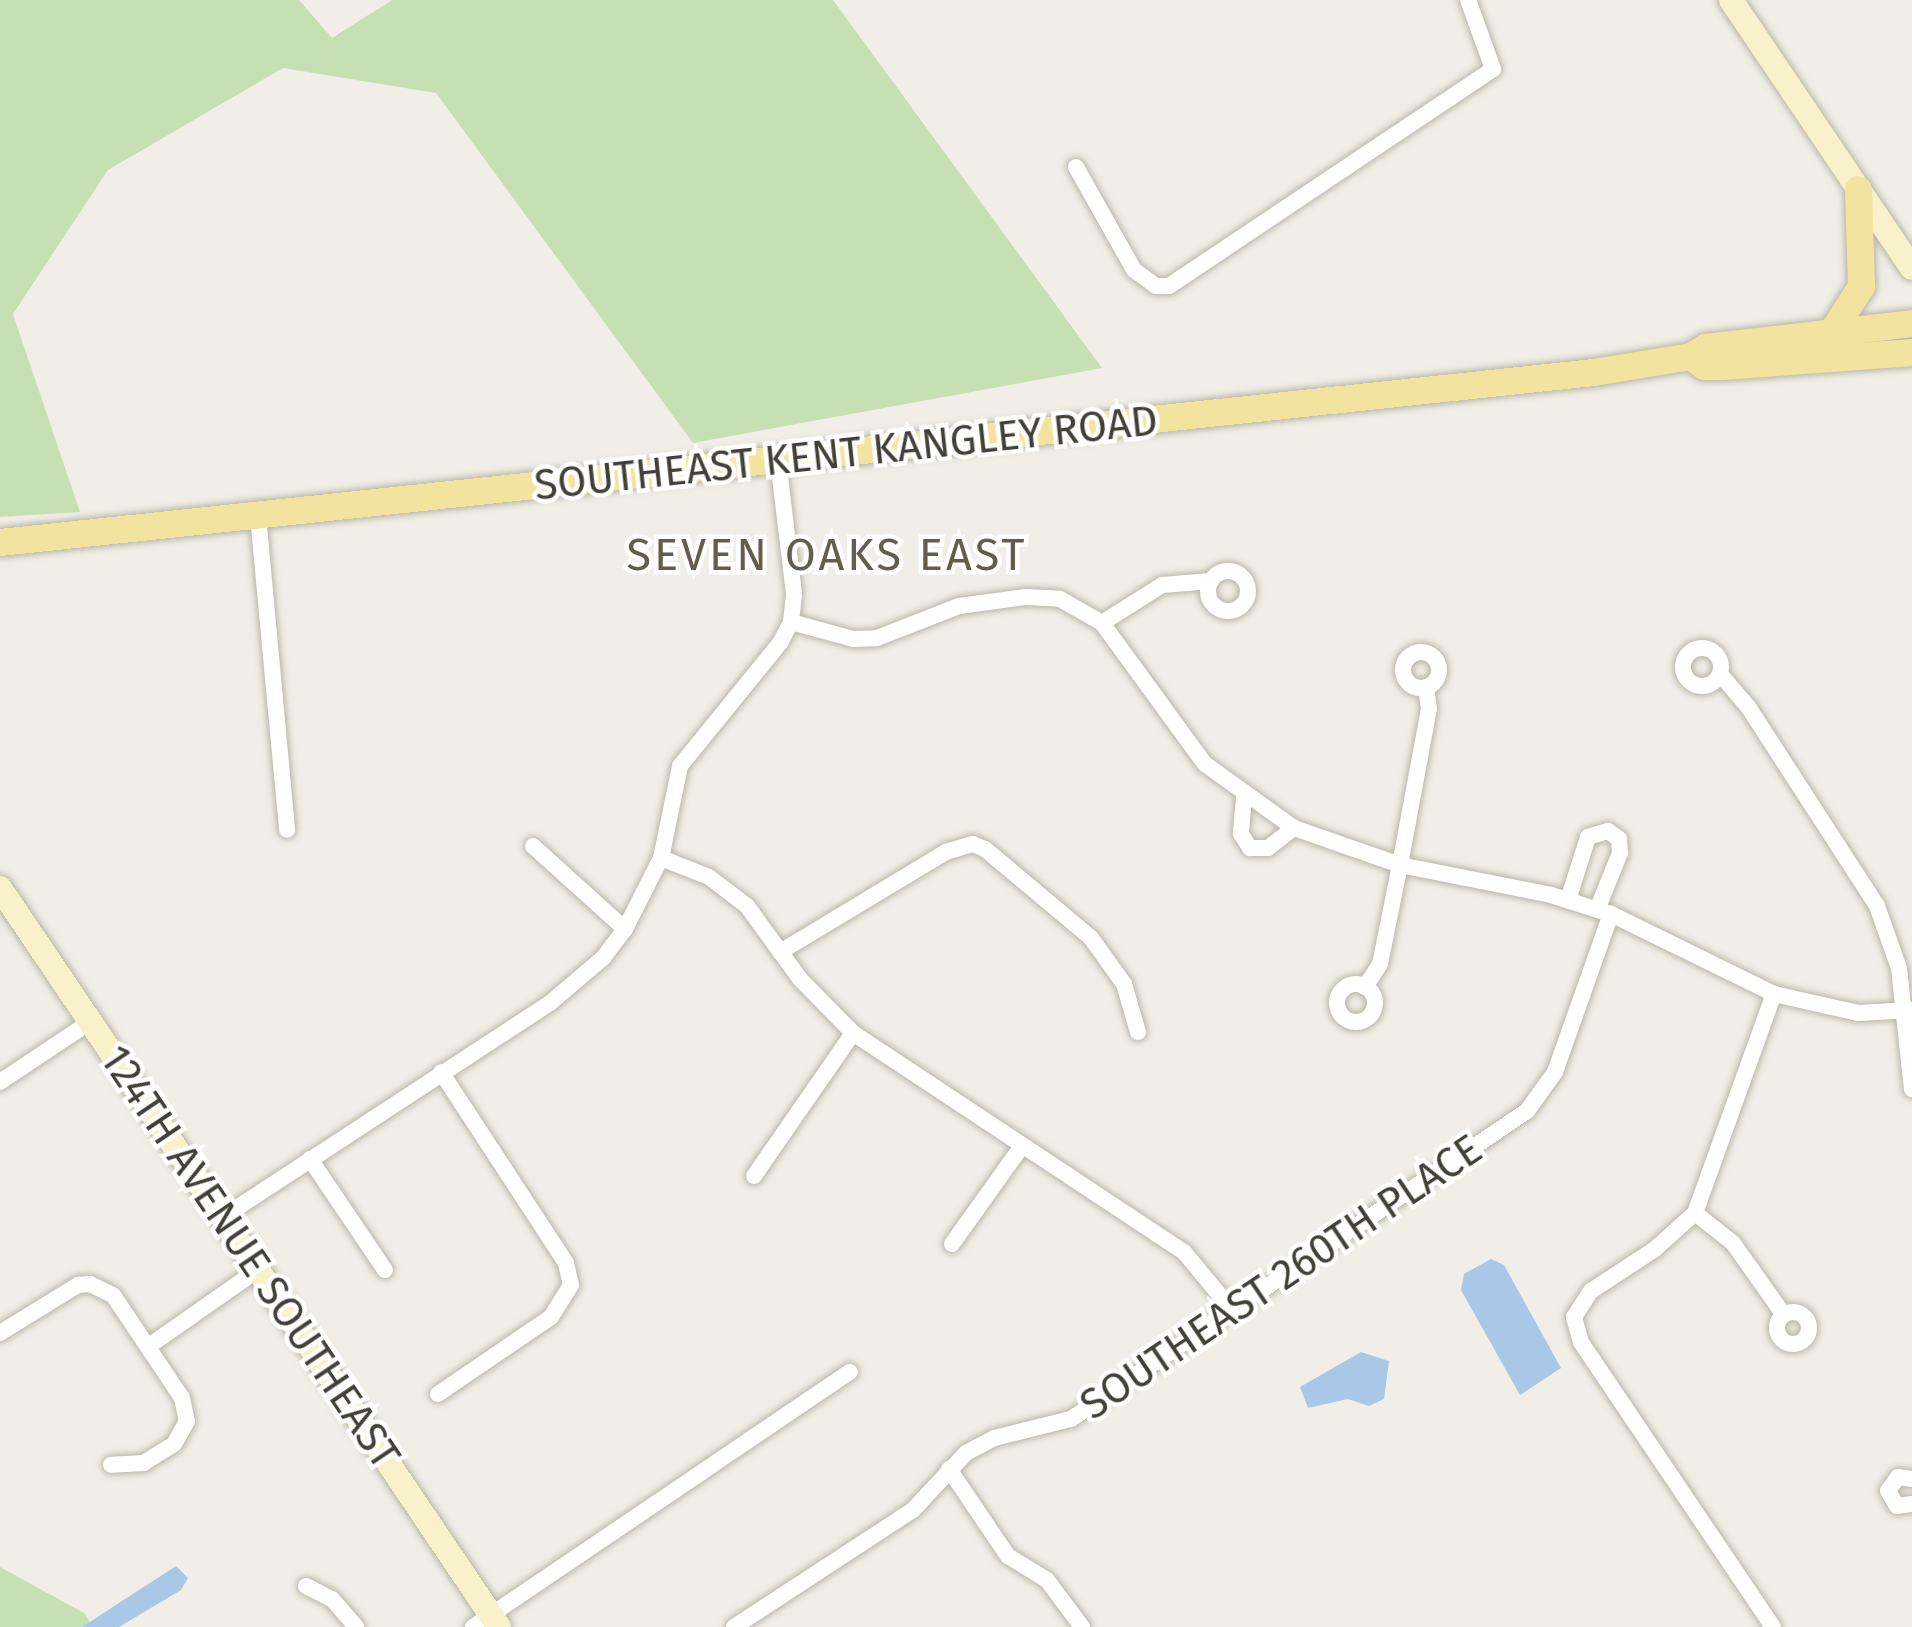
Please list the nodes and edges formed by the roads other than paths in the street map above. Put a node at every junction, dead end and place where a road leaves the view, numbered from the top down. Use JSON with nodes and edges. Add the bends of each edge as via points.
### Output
{"nodes":[{"id":1,"x":1468,"y":0,"type":"edge"},
{"id":2,"x":1731,"y":0,"type":"edge"},
{"id":3,"x":1076,"y":167,"type":"dead end"},
{"id":4,"x":1858,"y":189,"type":"junction"},
{"id":5,"x":1912,"y":268,"type":"edge"},
{"id":6,"x":1912,"y":323,"type":"edge"},
{"id":7,"x":1832,"y":331,"type":"junction"},
{"id":8,"x":1912,"y":352,"type":"edge"},
{"id":9,"x":1691,"y":356,"type":"junction"},
{"id":10,"x":778,"y":460,"type":"junction"},
{"id":11,"x":259,"y":516,"type":"junction"},
{"id":12,"x":0,"y":542,"type":"edge"},
{"id":13,"x":1211,"y":580,"type":"dead end"},
{"id":14,"x":791,"y":622,"type":"junction"},
{"id":15,"x":1102,"y":622,"type":"junction"},
{"id":16,"x":1720,"y":674,"type":"dead end"},
{"id":17,"x":1426,"y":687,"type":"dead end"},
{"id":18,"x":1244,"y":797,"type":"junction"},
{"id":19,"x":1294,"y":828,"type":"junction"},
{"id":20,"x":287,"y":830,"type":"dead end"},
{"id":21,"x":533,"y":846,"type":"dead end"},
{"id":22,"x":661,"y":858,"type":"junction"},
{"id":23,"x":1400,"y":865,"type":"junction"},
{"id":24,"x":0,"y":888,"type":"edge"},
{"id":25,"x":1568,"y":900,"type":"junction"},
{"id":26,"x":1604,"y":912,"type":"junction"},
{"id":27,"x":625,"y":929,"type":"junction"},
{"id":28,"x":780,"y":952,"type":"junction"},
{"id":29,"x":1366,"y":987,"type":"dead end"},
{"id":30,"x":1774,"y":994,"type":"junction"},
{"id":31,"x":1908,"y":1011,"type":"edge"},
{"id":32,"x":91,"y":1022,"type":"junction"},
{"id":33,"x":1138,"y":1031,"type":"dead end"},
{"id":34,"x":853,"y":1033,"type":"junction"},
{"id":35,"x":441,"y":1072,"type":"junction"},
{"id":36,"x":0,"y":1082,"type":"edge"},
{"id":37,"x":1912,"y":1090,"type":"edge"},
{"id":38,"x":1022,"y":1146,"type":"junction"},
{"id":39,"x":310,"y":1159,"type":"junction"},
{"id":40,"x":754,"y":1176,"type":"dead end"},
{"id":41,"x":1695,"y":1213,"type":"junction"},
{"id":42,"x":224,"y":1217,"type":"junction"},
{"id":43,"x":952,"y":1244,"type":"dead end"},
{"id":44,"x":260,"y":1269,"type":"junction"},
{"id":45,"x":385,"y":1270,"type":"dead end"},
{"id":46,"x":1232,"y":1310,"type":"junction"},
{"id":47,"x":1784,"y":1315,"type":"dead end"},
{"id":48,"x":0,"y":1334,"type":"edge"},
{"id":49,"x":149,"y":1346,"type":"junction"},
{"id":50,"x":850,"y":1372,"type":"dead end"},
{"id":51,"x":438,"y":1394,"type":"dead end"},
{"id":52,"x":111,"y":1465,"type":"dead end"},
{"id":53,"x":949,"y":1468,"type":"junction"},
{"id":54,"x":1912,"y":1479,"type":"edge"},
{"id":55,"x":1911,"y":1507,"type":"edge"},
{"id":56,"x":306,"y":1586,"type":"dead end"},
{"id":57,"x":488,"y":1623,"type":"edge"},
{"id":58,"x":356,"y":1627,"type":"edge"},
{"id":59,"x":734,"y":1627,"type":"edge"},
{"id":60,"x":1082,"y":1627,"type":"edge"},
{"id":61,"x":1773,"y":1627,"type":"edge"}],
"edges":[{"from":1,"to":3,"type":"street","via":[[1493,69],[1185,279],[1156,286],[1134,270]]},
{"from":2,"to":4,"type":"street"},
{"from":4,"to":5,"type":"street"},
{"from":4,"to":7,"type":"main road","via":[[1861,286]]},
{"from":6,"to":7,"type":"main road","name":"SOUTHEAST KENT KANGLEY ROAD"},
{"from":7,"to":9,"type":"main road","name":"SOUTHEAST KENT KANGLEY ROAD","via":[[1705,347]]},
{"from":8,"to":9,"type":"main road","name":"SOUTHEAST KENT KANGLEY ROAD","via":[[1722,366]]},
{"from":9,"to":10,"type":"main road","name":"SOUTHEAST KENT KANGLEY ROAD"},
{"from":10,"to":11,"type":"main road","name":"SOUTHEAST KENT KANGLEY ROAD"},
{"from":10,"to":14,"type":"street"},
{"from":11,"to":12,"type":"main road","name":"SOUTHEAST KENT KANGLEY ROAD"},
{"from":11,"to":20,"type":"street"},
{"from":13,"to":15,"type":"street","via":[[1162,585]]},
{"from":14,"to":15,"type":"street","via":[[877,638],[937,612],[1026,597],[1060,599]]},
{"from":14,"to":22,"type":"street","via":[[680,766]]},
{"from":15,"to":18,"type":"street","via":[[1177,733]]},
{"from":16,"to":31,"type":"street","via":[[1877,906]]},
{"from":17,"to":23,"type":"street","via":[[1429,709]]},
{"from":18,"to":19,"type":"street"},
{"from":18,"to":19,"type":"street","via":[[1241,834],[1250,848],[1268,848]]},
{"from":19,"to":23,"type":"street"},
{"from":21,"to":27,"type":"street"},
{"from":22,"to":27,"type":"street"},
{"from":22,"to":28,"type":"street","via":[[728,889]]},
{"from":23,"to":25,"type":"street"},
{"from":23,"to":29,"type":"street","via":[[1380,964]]},
{"from":24,"to":32,"type":"street","name":"124TH AVENUE SOUTHEAST"},
{"from":25,"to":26,"type":"street"},
{"from":25,"to":26,"type":"street","name":"SOUTHEAST 260TH PLACE","via":[[1588,837],[1608,831],[1620,853]]},
{"from":26,"to":30,"type":"street"},
{"from":26,"to":46,"type":"street","name":"SOUTHEAST 260TH PLACE","via":[[1555,1072],[1527,1111]]},
{"from":27,"to":35,"type":"street","via":[[579,981]]},
{"from":28,"to":33,"type":"street","via":[[946,851],[973,844],[1090,938],[1124,985]]},
{"from":28,"to":34,"type":"street"},
{"from":30,"to":31,"type":"street","via":[[1858,1012]]},
{"from":30,"to":41,"type":"street"},
{"from":31,"to":37,"type":"street"},
{"from":32,"to":36,"type":"street"},
{"from":32,"to":42,"type":"street","name":"124TH AVENUE SOUTHEAST"},
{"from":34,"to":38,"type":"street"},
{"from":34,"to":40,"type":"street"},
{"from":35,"to":39,"type":"street"},
{"from":35,"to":51,"type":"street","via":[[566,1263],[571,1285],[551,1317]]},
{"from":38,"to":43,"type":"street"},
{"from":38,"to":46,"type":"street","via":[[1184,1252]]},
{"from":39,"to":42,"type":"street"},
{"from":39,"to":45,"type":"street"},
{"from":41,"to":47,"type":"street","via":[[1733,1243]]},
{"from":41,"to":61,"type":"street","via":[[1591,1291],[1574,1317],[1581,1342]]},
{"from":42,"to":44,"type":"street","name":"124TH AVENUE SOUTHEAST"},
{"from":44,"to":49,"type":"street"},
{"from":44,"to":57,"type":"street","name":"124TH AVENUE SOUTHEAST"},
{"from":46,"to":53,"type":"street","name":"SOUTHEAST 260TH PLACE","via":[[1071,1419],[994,1438]]},
{"from":48,"to":49,"type":"street","via":[[64,1290],[90,1284],[113,1295]]},
{"from":49,"to":52,"type":"street","via":[[187,1409],[184,1433],[144,1463]]},
{"from":50,"to":57,"type":"street"},
{"from":53,"to":59,"type":"street","name":"SOUTHEAST 260TH PLACE","via":[[899,1520]]},
{"from":53,"to":60,"type":"street","via":[[1009,1556],[1047,1580]]},
{"from":54,"to":55,"type":"street","via":[[1898,1478],[1888,1491],[1897,1506]]},
{"from":56,"to":58,"type":"street","via":[[332,1599]]}]}
